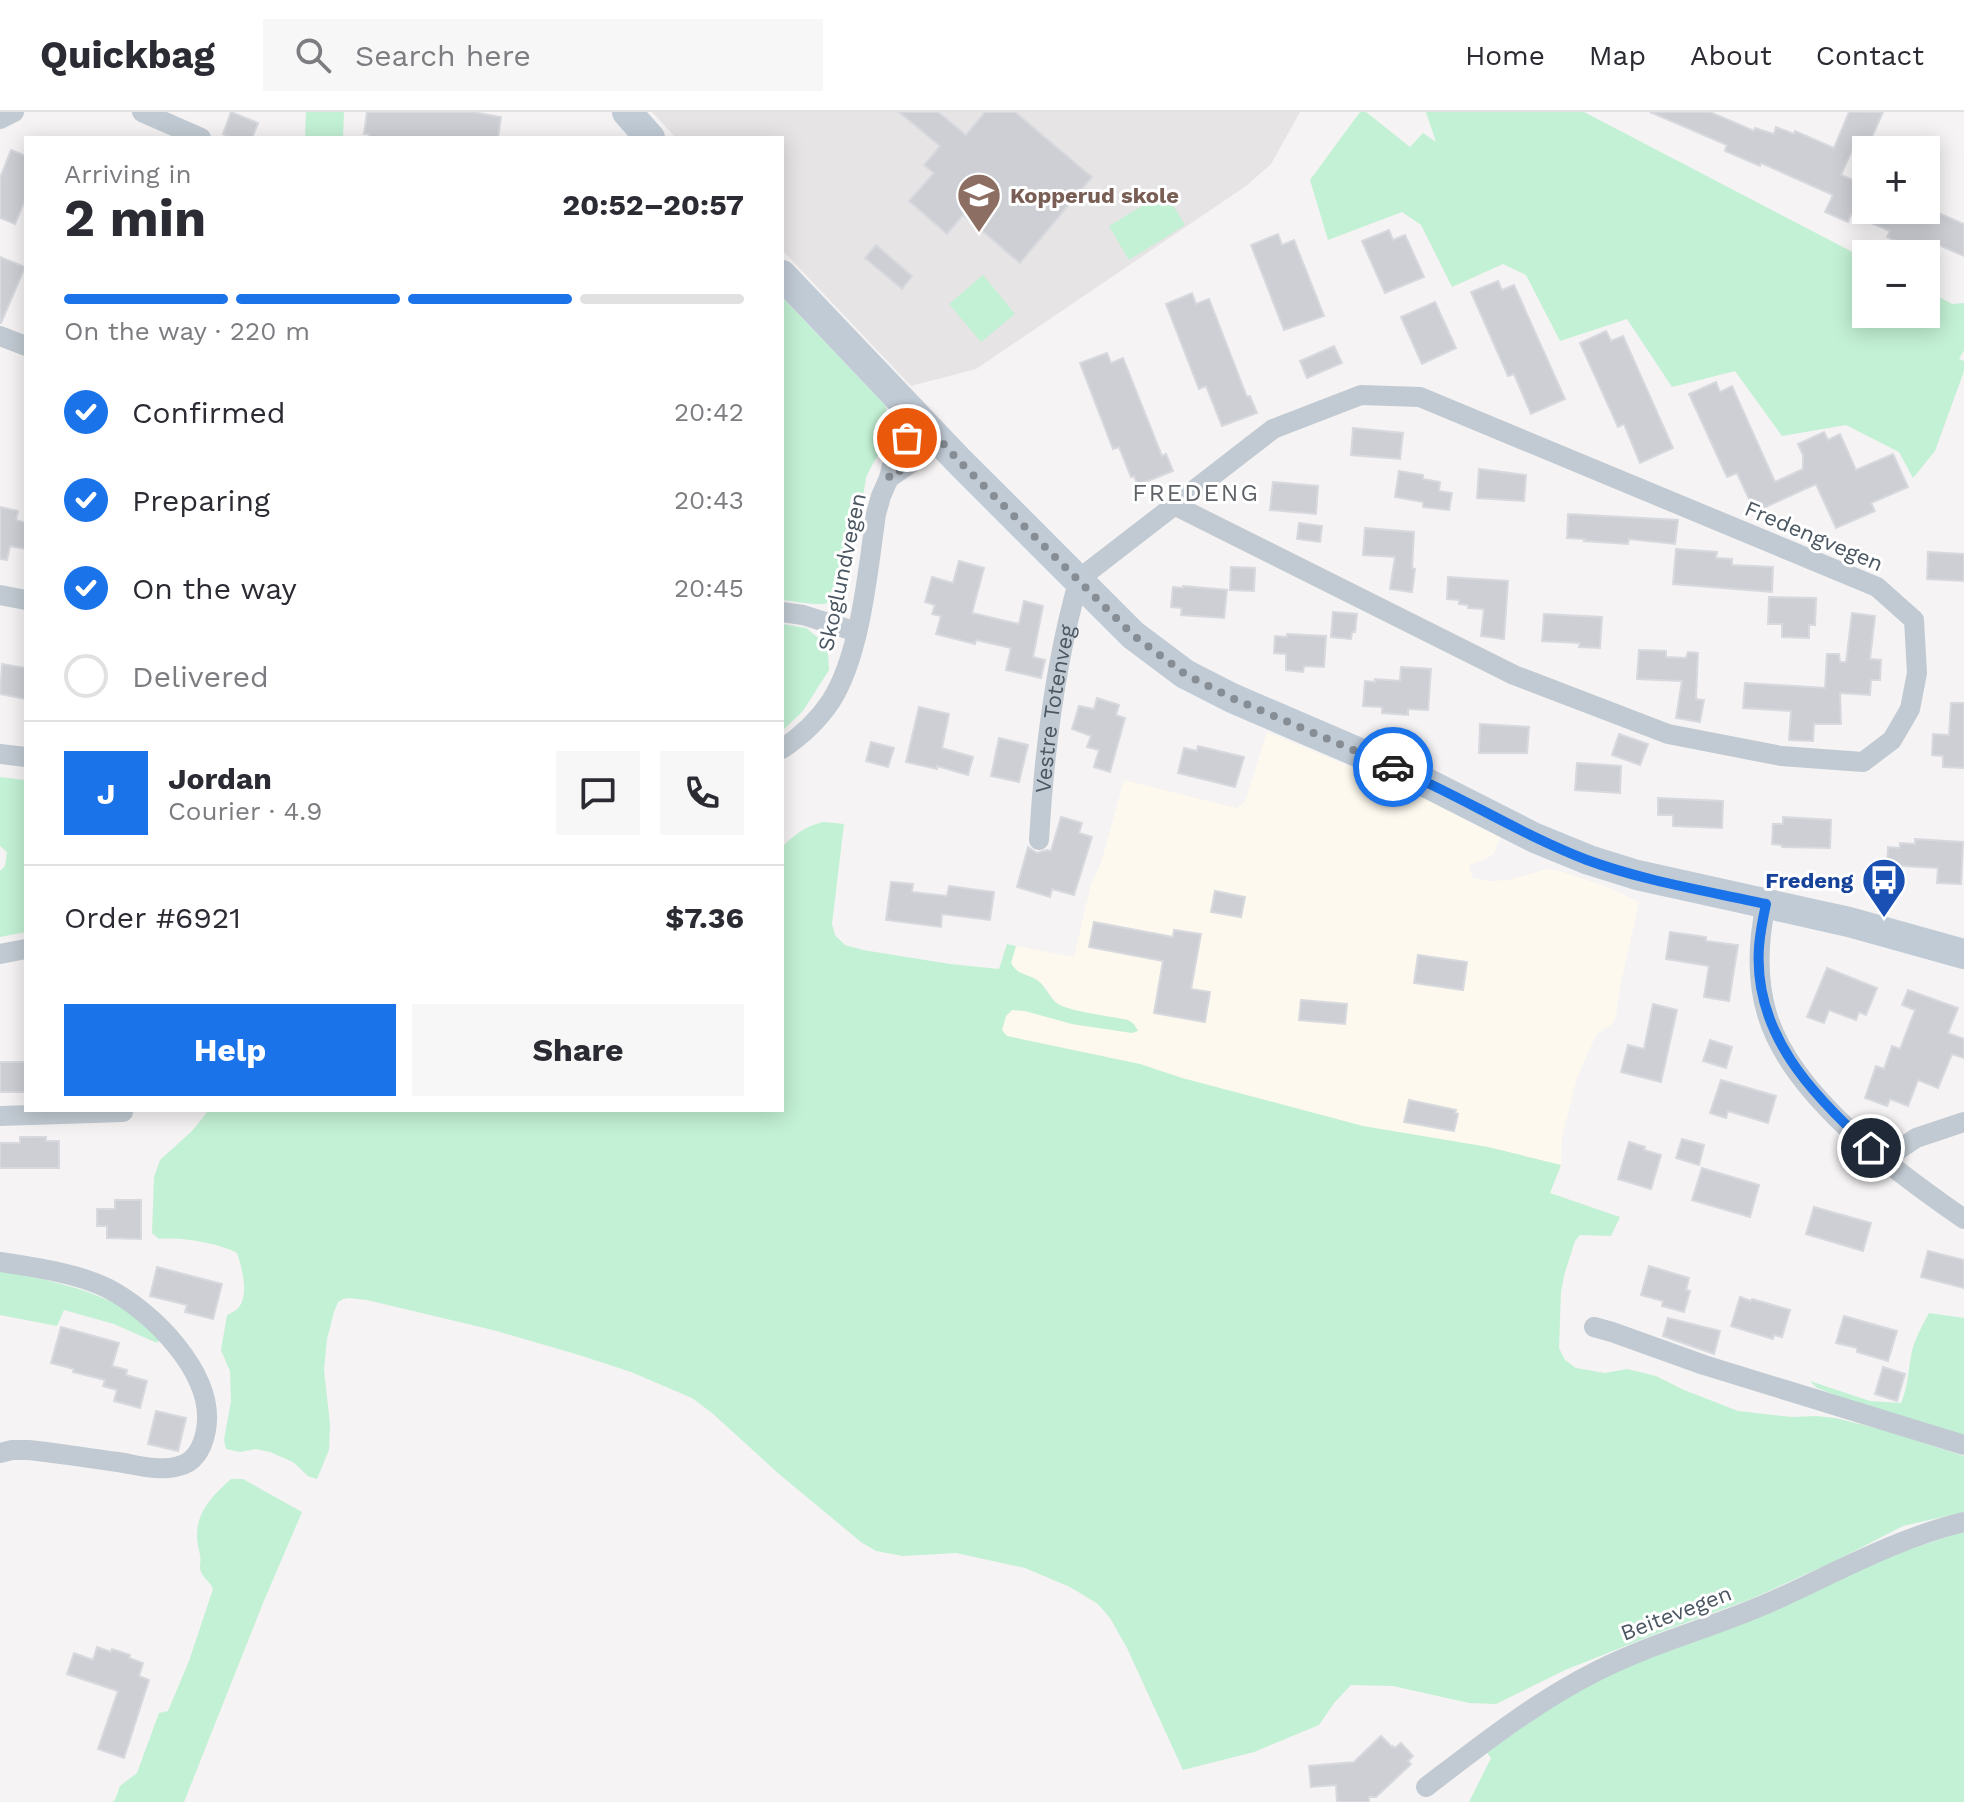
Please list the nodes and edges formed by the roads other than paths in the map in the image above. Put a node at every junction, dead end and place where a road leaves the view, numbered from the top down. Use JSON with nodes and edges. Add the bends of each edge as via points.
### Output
{"nodes":[{"id":1,"x":14,"y":112,"type":"edge"},
{"id":2,"x":142,"y":112,"type":"edge"},
{"id":3,"x":627,"y":112,"type":"edge"},
{"id":4,"x":0,"y":119,"type":"edge"},
{"id":5,"x":196,"y":136,"type":"edge"},
{"id":6,"x":648,"y":136,"type":"edge"},
{"id":7,"x":784,"y":277,"type":"edge"},
{"id":8,"x":0,"y":336,"type":"edge"},
{"id":9,"x":24,"y":345,"type":"edge"},
{"id":10,"x":932,"y":430,"type":"junction"},
{"id":11,"x":1176,"y":506,"type":"junction"},
{"id":12,"x":1079,"y":579,"type":"junction"},
{"id":13,"x":0,"y":595,"type":"edge"},
{"id":14,"x":24,"y":600,"type":"edge"},
{"id":15,"x":784,"y":612,"type":"edge"},
{"id":16,"x":857,"y":632,"type":"junction"},
{"id":17,"x":784,"y":747,"type":"edge"},
{"id":18,"x":0,"y":754,"type":"edge"},
{"id":19,"x":24,"y":757,"type":"edge"},
{"id":20,"x":1039,"y":840,"type":"dead end"},
{"id":21,"x":1766,"y":904,"type":"junction"},
{"id":22,"x":24,"y":949,"type":"edge"},
{"id":23,"x":0,"y":954,"type":"edge"},
{"id":24,"x":1964,"y":954,"type":"edge"},
{"id":25,"x":123,"y":1112,"type":"dead end"},
{"id":26,"x":0,"y":1116,"type":"edge"},
{"id":27,"x":1964,"y":1122,"type":"edge"},
{"id":28,"x":1885,"y":1159,"type":"junction"},
{"id":29,"x":1964,"y":1219,"type":"edge"},
{"id":30,"x":0,"y":1262,"type":"edge"},
{"id":31,"x":1594,"y":1327,"type":"dead end"},
{"id":32,"x":1964,"y":1445,"type":"edge"},
{"id":33,"x":0,"y":1453,"type":"edge"},
{"id":34,"x":1964,"y":1522,"type":"edge"},
{"id":35,"x":1426,"y":1787,"type":"dead end"}],
"edges":[{"from":1,"to":4,"type":"street"},
{"from":2,"to":5,"type":"street"},
{"from":3,"to":6,"type":"street"},
{"from":7,"to":10,"type":"street","name":"Vestre Totenveg"},
{"from":8,"to":9,"type":"street"},
{"from":10,"to":12,"type":"street","name":"Vestre Totenveg"},
{"from":10,"to":16,"type":"street","name":"Skoglundvegen","via":[[908,465],[889,478],[881,496]]},
{"from":11,"to":11,"type":"street","name":"Fredengvegen","via":[[1273,429],[1361,395],[1420,397],[1877,587],[1914,620],[1917,673],[1910,709],[1892,740],[1863,762],[1781,756],[1668,734],[1514,675]]},
{"from":11,"to":12,"type":"street","name":"Fredengvegen"},
{"from":12,"to":20,"type":"street","name":"Vestre Totenveg","via":[[1056,692]]},
{"from":12,"to":21,"type":"street","name":"Vestre Totenveg","via":[[1133,635],[1185,674],[1232,698],[1589,860]]},
{"from":13,"to":14,"type":"street"},
{"from":15,"to":16,"type":"street"},
{"from":16,"to":17,"type":"street","name":"Skoglundvegen","via":[[846,672],[830,702]]},
{"from":18,"to":19,"type":"street"},
{"from":21,"to":24,"type":"street","name":"Vestre Totenveg"},
{"from":21,"to":28,"type":"street","via":[[1759,974],[1772,1027],[1822,1101]]},
{"from":22,"to":23,"type":"street"},
{"from":25,"to":26,"type":"street"},
{"from":27,"to":28,"type":"street","via":[[1916,1138]]},
{"from":28,"to":29,"type":"street"},
{"from":30,"to":33,"type":"street","via":[[86,1280],[149,1318],[196,1374],[207,1420],[196,1456],[178,1467],[28,1450]]},
{"from":31,"to":32,"type":"street"},
{"from":34,"to":35,"type":"street","name":"Beitevegen","via":[[1923,1534],[1595,1672],[1523,1714]]}]}
